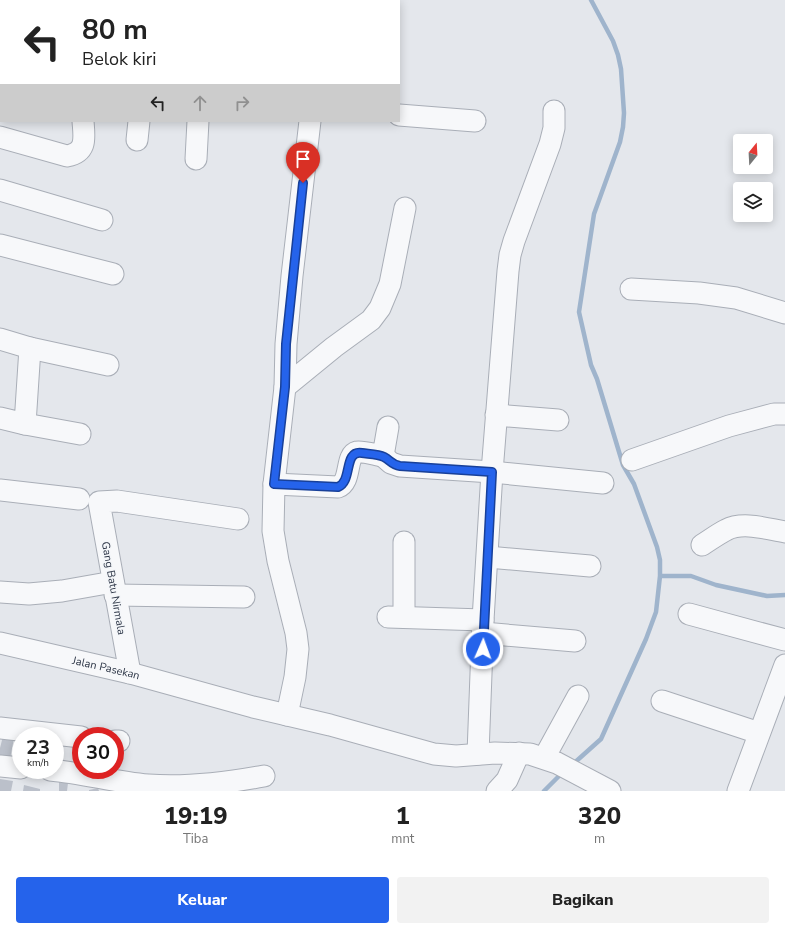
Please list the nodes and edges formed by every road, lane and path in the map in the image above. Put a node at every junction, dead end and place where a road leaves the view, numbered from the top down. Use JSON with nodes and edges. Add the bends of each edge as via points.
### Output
{"nodes":[{"id":1,"x":554,"y":111,"type":"dead end"},
{"id":2,"x":400,"y":114,"type":"edge"},
{"id":3,"x":475,"y":121,"type":"dead end"},
{"id":4,"x":83,"y":122,"type":"edge"},
{"id":5,"x":198,"y":122,"type":"edge"},
{"id":6,"x":310,"y":122,"type":"edge"},
{"id":7,"x":0,"y":137,"type":"edge"},
{"id":8,"x":196,"y":159,"type":"dead end"},
{"id":9,"x":0,"y":190,"type":"edge"},
{"id":10,"x":405,"y":208,"type":"dead end"},
{"id":11,"x":102,"y":220,"type":"dead end"},
{"id":12,"x":0,"y":244,"type":"edge"},
{"id":13,"x":113,"y":274,"type":"dead end"},
{"id":14,"x":631,"y":289,"type":"dead end"},
{"id":15,"x":785,"y":313,"type":"edge"},
{"id":16,"x":0,"y":339,"type":"edge"},
{"id":17,"x":30,"y":348,"type":"junction"},
{"id":18,"x":108,"y":365,"type":"dead end"},
{"id":19,"x":285,"y":387,"type":"junction"},
{"id":20,"x":785,"y":414,"type":"edge"},
{"id":21,"x":496,"y":415,"type":"junction"},
{"id":22,"x":0,"y":418,"type":"edge"},
{"id":23,"x":558,"y":420,"type":"dead end"},
{"id":24,"x":25,"y":424,"type":"junction"},
{"id":25,"x":388,"y":427,"type":"dead end"},
{"id":26,"x":80,"y":434,"type":"dead end"},
{"id":27,"x":383,"y":456,"type":"junction"},
{"id":28,"x":632,"y":460,"type":"dead end"},
{"id":29,"x":492,"y":472,"type":"junction"},
{"id":30,"x":603,"y":483,"type":"dead end"},
{"id":31,"x":274,"y":484,"type":"junction"},
{"id":32,"x":0,"y":490,"type":"edge"},
{"id":33,"x":79,"y":499,"type":"dead end"},
{"id":34,"x":238,"y":519,"type":"dead end"},
{"id":35,"x":785,"y":532,"type":"edge"},
{"id":36,"x":404,"y":542,"type":"dead end"},
{"id":37,"x":702,"y":545,"type":"dead end"},
{"id":38,"x":488,"y":557,"type":"junction"},
{"id":39,"x":590,"y":566,"type":"dead end"},
{"id":40,"x":114,"y":588,"type":"junction"},
{"id":41,"x":0,"y":592,"type":"edge"},
{"id":42,"x":244,"y":597,"type":"dead end"},
{"id":43,"x":689,"y":614,"type":"dead end"},
{"id":44,"x":483,"y":627,"type":"junction"},
{"id":45,"x":785,"y":640,"type":"edge"},
{"id":46,"x":575,"y":641,"type":"dead end"},
{"id":47,"x":0,"y":643,"type":"edge"},
{"id":48,"x":785,"y":665,"type":"edge"},
{"id":49,"x":130,"y":673,"type":"junction"},
{"id":50,"x":578,"y":696,"type":"dead end"},
{"id":51,"x":662,"y":701,"type":"dead end"},
{"id":52,"x":287,"y":715,"type":"junction"},
{"id":53,"x":0,"y":728,"type":"edge"},
{"id":54,"x":759,"y":733,"type":"junction"},
{"id":55,"x":72,"y":736,"type":"edge"},
{"id":56,"x":519,"y":753,"type":"junction"},
{"id":57,"x":478,"y":754,"type":"junction"},
{"id":58,"x":544,"y":758,"type":"junction"},
{"id":59,"x":0,"y":766,"type":"edge"},
{"id":60,"x":12,"y":767,"type":"edge"},
{"id":61,"x":64,"y":772,"type":"edge"},
{"id":62,"x":264,"y":776,"type":"dead end"},
{"id":63,"x":497,"y":791,"type":"edge"},
{"id":64,"x":610,"y":791,"type":"edge"},
{"id":65,"x":738,"y":791,"type":"edge"}],
"edges":[{"from":1,"to":21,"type":"street","via":[[554,128],[550,144],[510,255]]},
{"from":2,"to":3,"type":"street"},
{"from":4,"to":7,"type":"street","via":[[83,146],[74,154],[67,156]]},
{"from":5,"to":8,"type":"street"},
{"from":6,"to":19,"type":"street","via":[[287,329]]},
{"from":9,"to":11,"type":"street"},
{"from":10,"to":19,"type":"street","via":[[390,284],[380,308],[371,320]]},
{"from":12,"to":13,"type":"street"},
{"from":14,"to":15,"type":"street","via":[[736,298]]},
{"from":16,"to":17,"type":"street"},
{"from":17,"to":18,"type":"street"},
{"from":17,"to":24,"type":"street"},
{"from":19,"to":31,"type":"street"},
{"from":20,"to":28,"type":"street","via":[[774,414],[729,426]]},
{"from":21,"to":23,"type":"street"},
{"from":21,"to":29,"type":"street"},
{"from":22,"to":24,"type":"street"},
{"from":24,"to":26,"type":"street"},
{"from":25,"to":27,"type":"street"},
{"from":27,"to":29,"type":"street","via":[[400,466]]},
{"from":27,"to":31,"type":"street","via":[[357,452],[353,454],[345,480],[338,487]]},
{"from":29,"to":30,"type":"street"},
{"from":29,"to":38,"type":"street"},
{"from":31,"to":52,"type":"street","via":[[273,531],[298,649]]},
{"from":32,"to":33,"type":"street"},
{"from":34,"to":40,"type":"street","name":"Gang Batu Nirmala","via":[[117,501],[99,502]]},
{"from":35,"to":37,"type":"street","via":[[748,526],[734,527]]},
{"from":36,"to":44,"type":"street","via":[[396,617]]},
{"from":38,"to":39,"type":"street"},
{"from":38,"to":44,"type":"street"},
{"from":40,"to":41,"type":"street","via":[[29,594]]},
{"from":40,"to":42,"type":"street"},
{"from":40,"to":49,"type":"street","name":"Gang Batu Nirmala"},
{"from":43,"to":45,"type":"street"},
{"from":44,"to":46,"type":"street"},
{"from":44,"to":57,"type":"street"},
{"from":47,"to":49,"type":"street","name":"Jalan Pasekan"},
{"from":48,"to":54,"type":"street"},
{"from":49,"to":52,"type":"street","name":"Jalan Pasekan"},
{"from":50,"to":58,"type":"street"},
{"from":51,"to":54,"type":"street"},
{"from":52,"to":57,"type":"street","name":"Jalan Pasekan","via":[[434,754]]},
{"from":53,"to":55,"type":"street"},
{"from":54,"to":65,"type":"street"},
{"from":56,"to":57,"type":"street","name":"Jalan Pasekan"},
{"from":56,"to":58,"type":"street","name":"Jalan Pasekan"},
{"from":56,"to":63,"type":"street","via":[[507,780]]},
{"from":58,"to":64,"type":"street","name":"Jalan Pasekan"},
{"from":59,"to":60,"type":"street"},
{"from":61,"to":62,"type":"street","via":[[148,785],[219,783]]}]}
